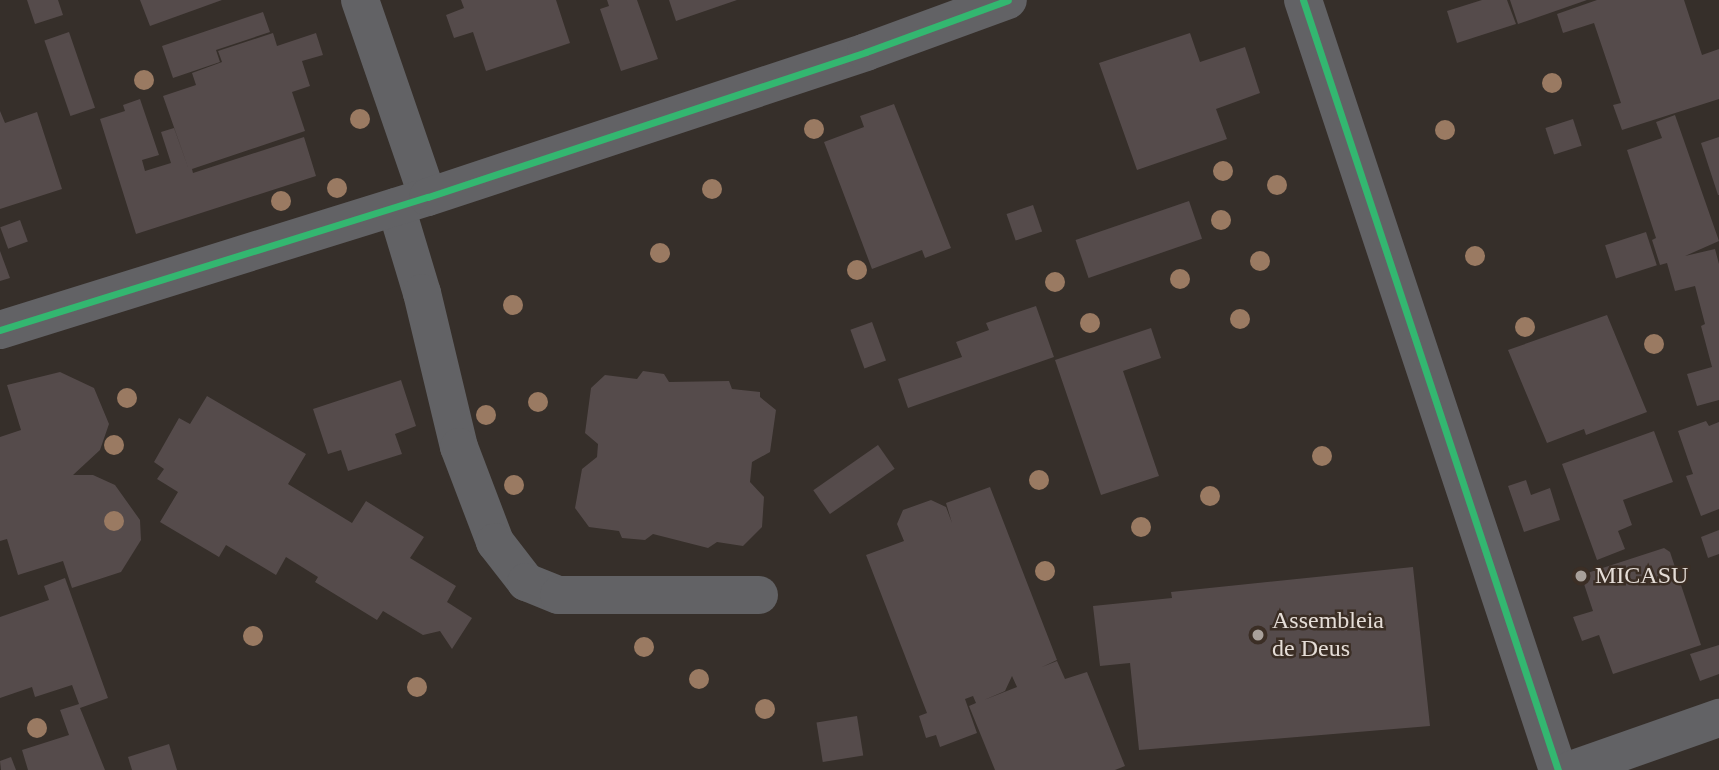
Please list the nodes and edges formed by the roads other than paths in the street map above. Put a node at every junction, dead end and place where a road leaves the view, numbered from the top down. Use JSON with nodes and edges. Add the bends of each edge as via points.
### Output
{"nodes":[{"id":1,"x":360,"y":0,"type":"edge"},
{"id":2,"x":1008,"y":0,"type":"edge"},
{"id":3,"x":1303,"y":0,"type":"edge"},
{"id":4,"x":412,"y":202,"type":"junction"},
{"id":5,"x":0,"y":330,"type":"edge"},
{"id":6,"x":759,"y":595,"type":"dead end"},
{"id":7,"x":1719,"y":718,"type":"edge"},
{"id":8,"x":1558,"y":770,"type":"edge"},
{"id":9,"x":1571,"y":770,"type":"edge"}],
"edges":[{"from":1,"to":4,"type":"street"},
{"from":2,"to":4,"type":"street","via":[[866,52]]},
{"from":3,"to":8,"type":"street"},
{"from":4,"to":5,"type":"street"},
{"from":4,"to":6,"type":"street","via":[[422,293],[459,447],[495,542],[526,582],[559,595]]},
{"from":7,"to":9,"type":"street"}]}
